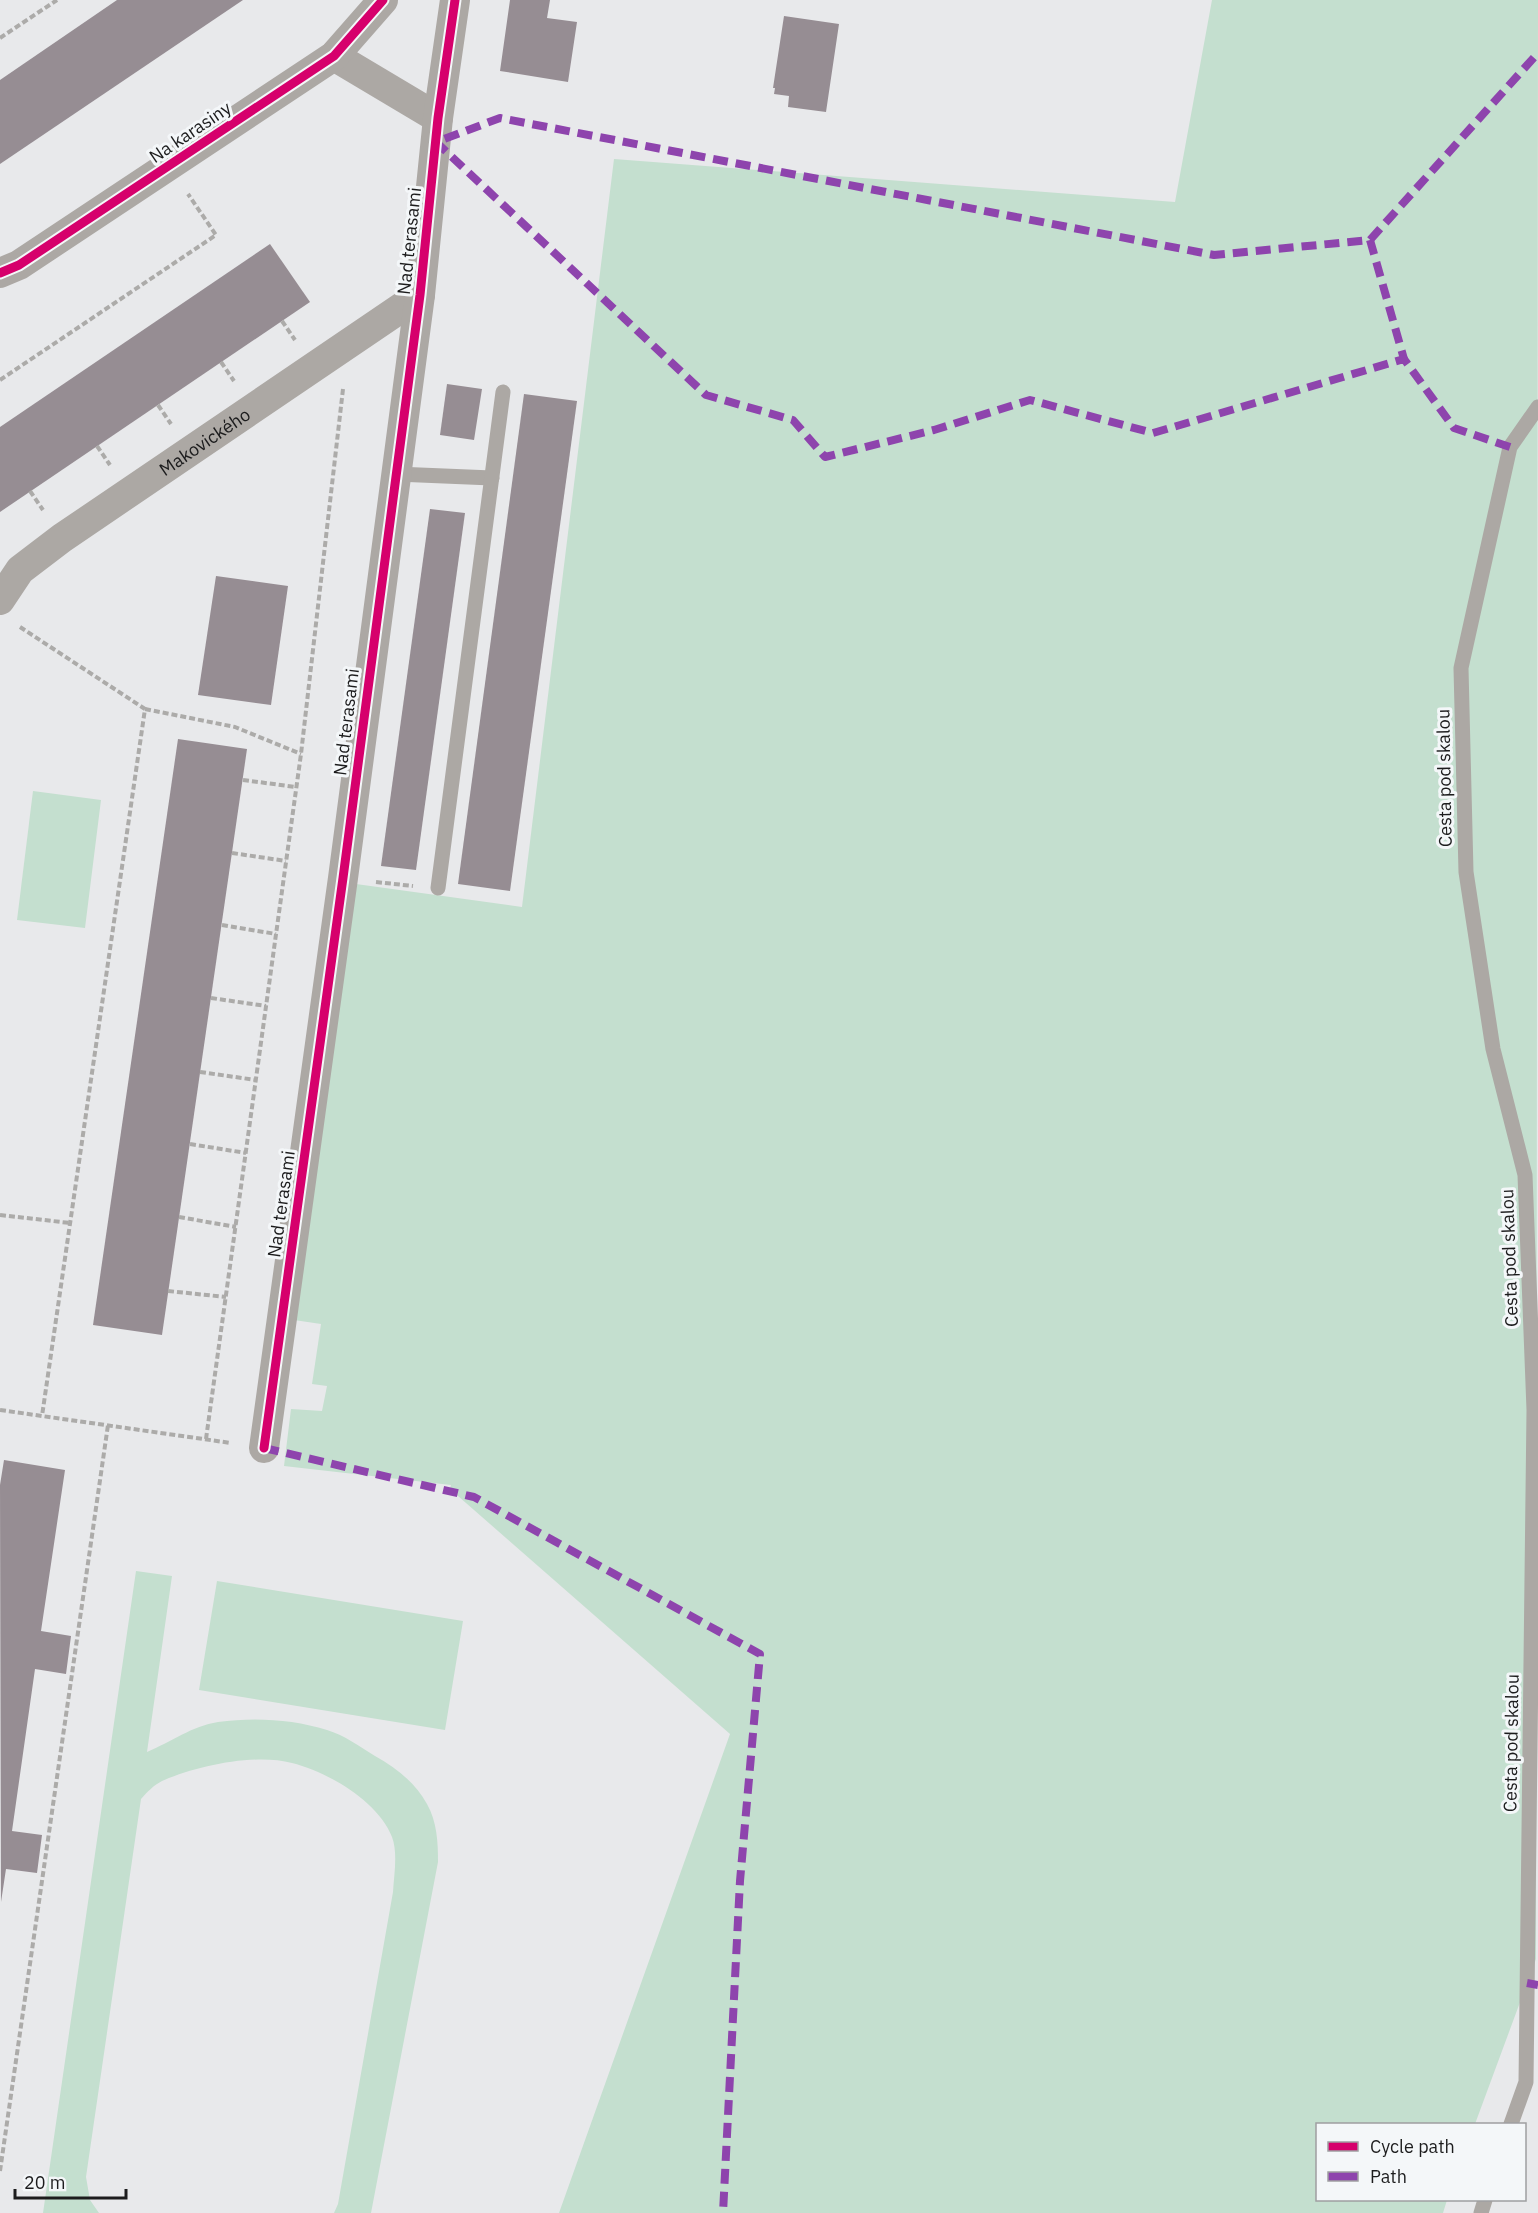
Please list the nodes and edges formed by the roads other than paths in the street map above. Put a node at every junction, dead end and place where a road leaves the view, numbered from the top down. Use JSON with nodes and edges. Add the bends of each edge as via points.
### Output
{"nodes":[{"id":1,"x":383,"y":0,"type":"edge"},
{"id":2,"x":455,"y":0,"type":"edge"},
{"id":3,"x":334,"y":56,"type":"junction"},
{"id":4,"x":438,"y":118,"type":"junction"},
{"id":5,"x":0,"y":273,"type":"edge"},
{"id":6,"x":420,"y":295,"type":"junction"},
{"id":7,"x":503,"y":392,"type":"dead end"},
{"id":8,"x":1538,"y":407,"type":"edge"},
{"id":9,"x":396,"y":474,"type":"junction"},
{"id":10,"x":492,"y":478,"type":"junction"},
{"id":11,"x":0,"y":600,"type":"edge"},
{"id":12,"x":438,"y":888,"type":"road end"},
{"id":13,"x":264,"y":1448,"type":"road end"},
{"id":14,"x":1512,"y":2123,"type":"edge"}],
"edges":[{"from":1,"to":3,"type":"street","name":"Na karasiny"},
{"from":2,"to":4,"type":"street","name":"Nad terasami"},
{"from":3,"to":4,"type":"street"},
{"from":3,"to":5,"type":"street","name":"Na karasiny","via":[[19,265]]},
{"from":4,"to":6,"type":"street","name":"Nad terasami"},
{"from":6,"to":9,"type":"street","name":"Nad terasami"},
{"from":6,"to":11,"type":"street","name":"Makovického","via":[[62,538],[20,570]]},
{"from":7,"to":10,"type":"lane"},
{"from":8,"to":14,"type":"lane","name":"Cesta pod skalou","via":[[1510,447],[1461,668],[1466,872],[1493,1049],[1526,1175],[1534,1410],[1526,2082]]},
{"from":9,"to":10,"type":"lane"},
{"from":9,"to":13,"type":"street","name":"Nad terasami"},
{"from":10,"to":12,"type":"lane"}]}
